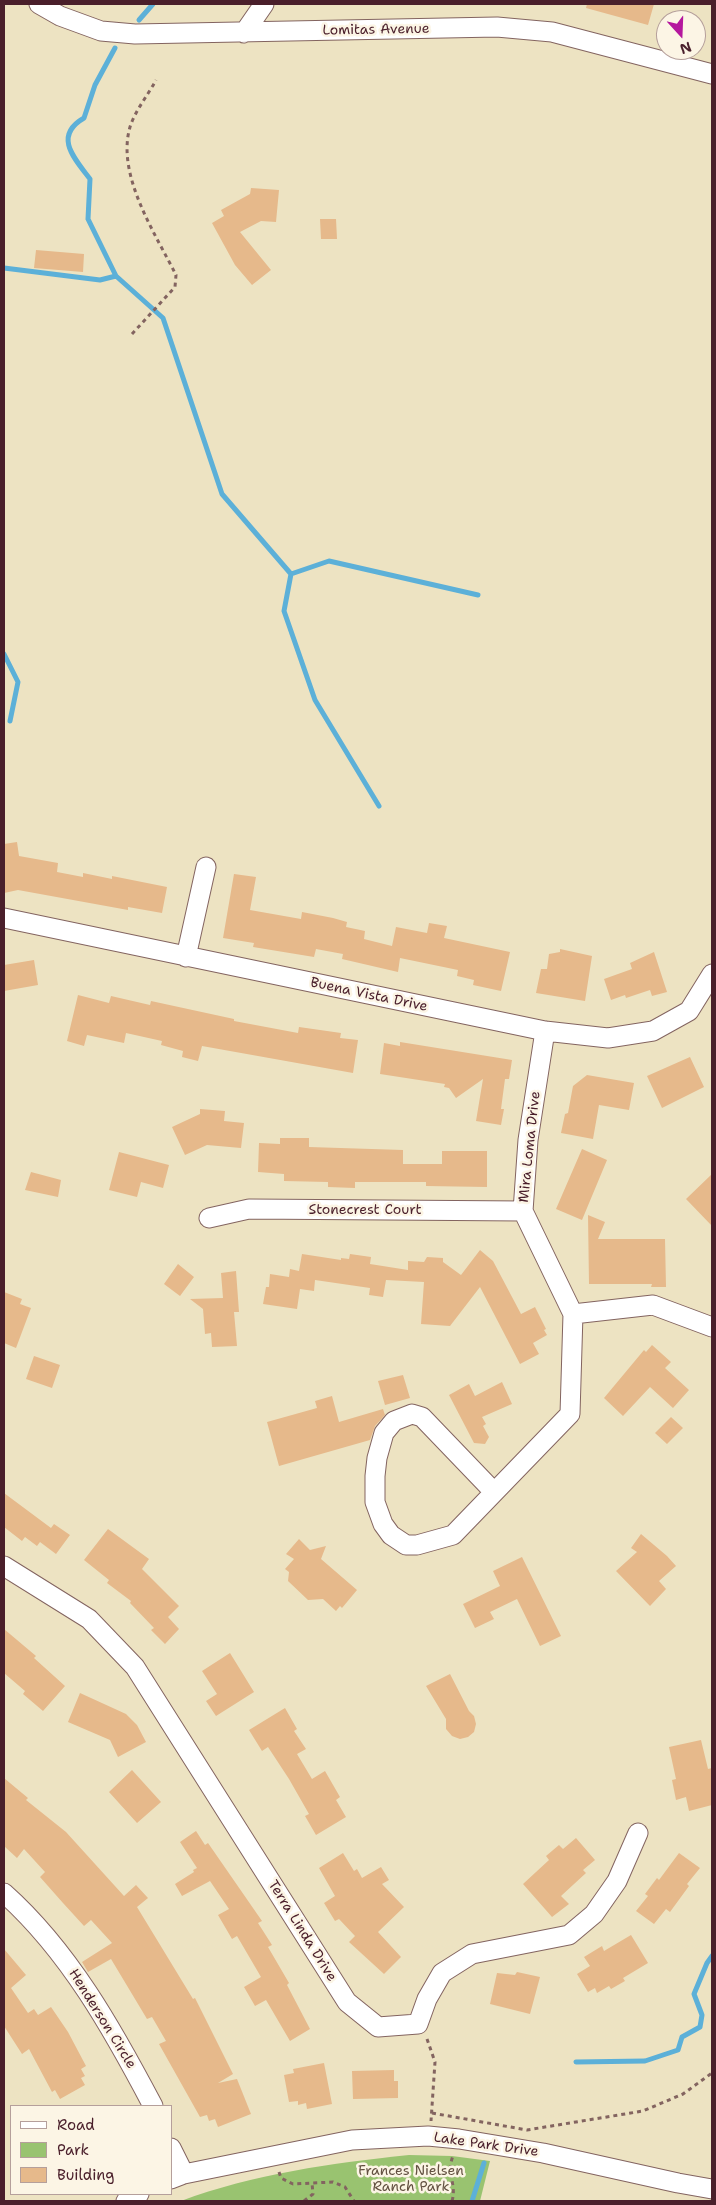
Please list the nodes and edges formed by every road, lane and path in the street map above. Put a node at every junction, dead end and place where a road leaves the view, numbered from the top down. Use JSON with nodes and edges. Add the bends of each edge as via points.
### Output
{"nodes":[{"id":1,"x":39,"y":4,"type":"edge"},
{"id":2,"x":264,"y":4,"type":"edge"},
{"id":3,"x":65,"y":10,"type":"edge"},
{"id":4,"x":244,"y":33,"type":"junction"},
{"id":5,"x":712,"y":74,"type":"edge"},
{"id":6,"x":156,"y":80,"type":"dead end"},
{"id":7,"x":132,"y":334,"type":"dead end"},
{"id":8,"x":206,"y":867,"type":"dead end"},
{"id":9,"x":4,"y":918,"type":"edge"},
{"id":10,"x":186,"y":957,"type":"junction"},
{"id":11,"x":712,"y":974,"type":"edge"},
{"id":12,"x":545,"y":1030,"type":"junction"},
{"id":13,"x":522,"y":1211,"type":"junction"},
{"id":14,"x":209,"y":1218,"type":"dead end"},
{"id":15,"x":573,"y":1314,"type":"junction"},
{"id":16,"x":712,"y":1327,"type":"edge"},
{"id":17,"x":494,"y":1492,"type":"junction"},
{"id":18,"x":4,"y":1566,"type":"edge"},
{"id":19,"x":638,"y":1833,"type":"dead end"},
{"id":20,"x":4,"y":1893,"type":"edge"},
{"id":21,"x":418,"y":2024,"type":"junction"},
{"id":22,"x":712,"y":2073,"type":"edge"},
{"id":23,"x":152,"y":2105,"type":"edge"},
{"id":24,"x":432,"y":2113,"type":"junction"},
{"id":25,"x":428,"y":2136,"type":"junction"},
{"id":26,"x":459,"y":2139,"type":"junction"},
{"id":27,"x":172,"y":2152,"type":"edge"},
{"id":28,"x":274,"y":2156,"type":"junction"},
{"id":29,"x":178,"y":2177,"type":"edge"},
{"id":30,"x":312,"y":2183,"type":"junction"},
{"id":31,"x":712,"y":2189,"type":"edge"},
{"id":32,"x":137,"y":2195,"type":"edge"},
{"id":33,"x":126,"y":2201,"type":"edge"},
{"id":34,"x":304,"y":2201,"type":"edge"},
{"id":35,"x":354,"y":2201,"type":"edge"},
{"id":36,"x":452,"y":2201,"type":"edge"}],
"edges":[{"from":1,"to":3,"type":"street","name":"Lomitas Avenue"},
{"from":2,"to":4,"type":"street"},
{"from":3,"to":4,"type":"street","name":"Lomitas Avenue","via":[[101,31],[135,34]]},
{"from":4,"to":5,"type":"street","name":"Lomitas Avenue","via":[[497,27],[552,32]]},
{"from":6,"to":7,"type":"path","via":[[130,127],[126,155],[138,200],[176,275],[175,286]]},
{"from":8,"to":10,"type":"street"},
{"from":9,"to":10,"type":"street","name":"Buena Vista Drive"},
{"from":10,"to":12,"type":"street","name":"Buena Vista Drive"},
{"from":11,"to":12,"type":"street","name":"Buena Vista Drive","via":[[689,1011],[653,1031],[608,1038]]},
{"from":12,"to":13,"type":"street","name":"Mira Loma Drive","via":[[528,1140]]},
{"from":13,"to":14,"type":"street","name":"Stonecrest Court","via":[[249,1209]]},
{"from":13,"to":15,"type":"street","name":"Mira Loma Drive"},
{"from":15,"to":16,"type":"street","via":[[653,1305]]},
{"from":15,"to":17,"type":"street","name":"Mira Loma Drive","via":[[570,1414]]},
{"from":17,"to":17,"type":"street","name":"Mira Loma Drive","via":[[453,1535],[417,1546],[406,1546],[382,1524],[375,1502],[377,1458],[384,1433],[394,1421],[412,1414],[422,1418]]},
{"from":18,"to":21,"type":"street","name":"Terra Linda Drive","via":[[89,1618],[135,1667],[347,2002],[378,2027]]},
{"from":19,"to":21,"type":"street","via":[[617,1881],[594,1914],[569,1935],[472,1954],[442,1973],[427,1999]]},
{"from":20,"to":23,"type":"street","name":"Henderson Circle","via":[[79,1978]]},
{"from":21,"to":24,"type":"path","via":[[430,2043],[435,2062]]},
{"from":22,"to":24,"type":"path","via":[[684,2094],[642,2111],[527,2130]]},
{"from":24,"to":25,"type":"path"},
{"from":25,"to":26,"type":"street","name":"Lake Park Drive"},
{"from":25,"to":28,"type":"street","name":"Lake Park Drive","via":[[352,2140]]},
{"from":26,"to":31,"type":"street","name":"Lake Park Drive","via":[[543,2153]]},
{"from":26,"to":36,"type":"path","via":[[451,2161],[450,2175],[455,2191]]},
{"from":27,"to":29,"type":"street"},
{"from":28,"to":29,"type":"street","name":"Lake Park Drive"},
{"from":28,"to":30,"type":"path","via":[[281,2178],[293,2184]]},
{"from":30,"to":34,"type":"path","via":[[313,2194]]},
{"from":30,"to":35,"type":"path","via":[[333,2182],[345,2188]]},
{"from":32,"to":33,"type":"street"}]}
